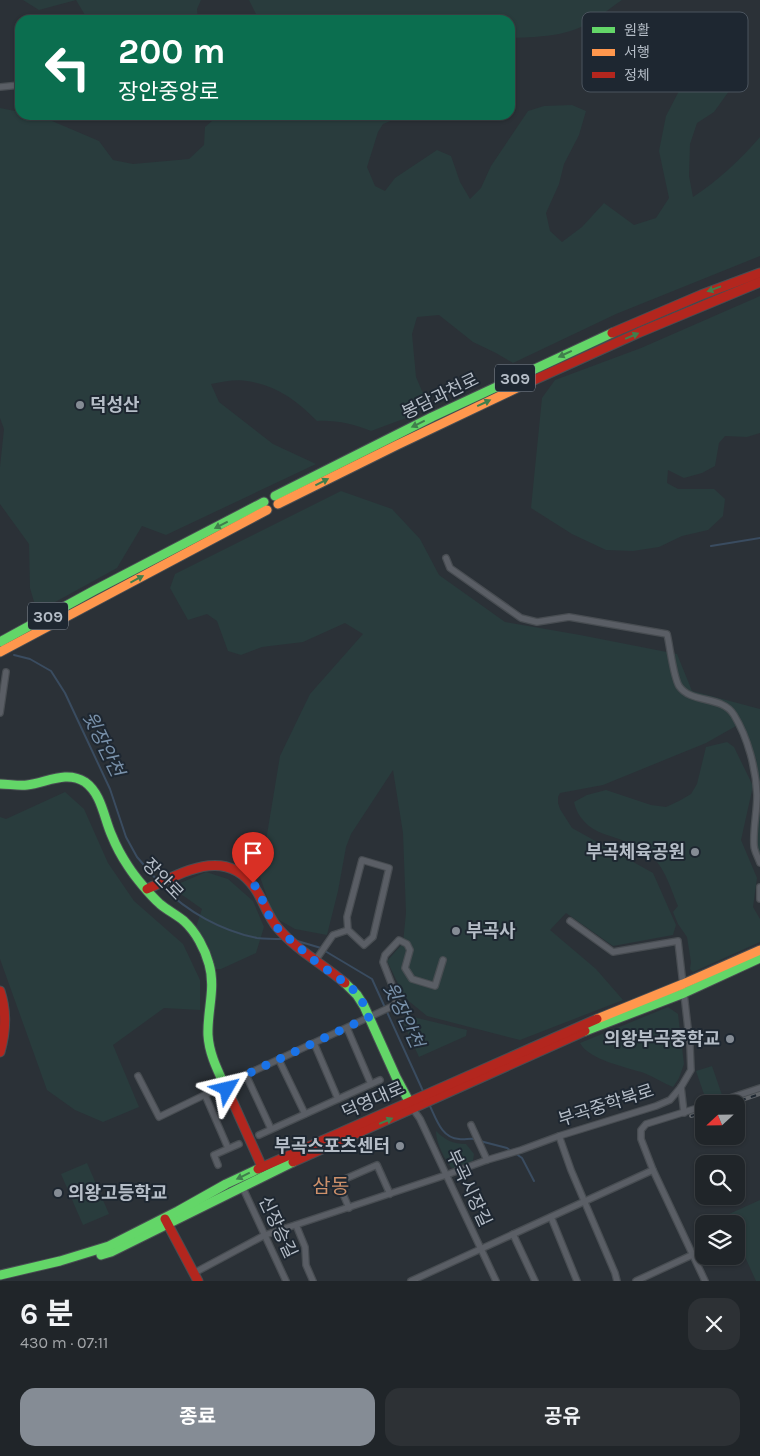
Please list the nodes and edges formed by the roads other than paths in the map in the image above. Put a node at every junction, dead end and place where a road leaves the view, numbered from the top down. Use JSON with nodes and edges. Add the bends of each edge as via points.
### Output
{"nodes":[{"id":1,"x":15,"y":86,"type":"edge"},
{"id":2,"x":0,"y":87,"type":"edge"},
{"id":3,"x":760,"y":273,"type":"edge"},
{"id":4,"x":760,"y":282,"type":"edge"},
{"id":5,"x":446,"y":558,"type":"dead end"},
{"id":6,"x":0,"y":642,"type":"edge"},
{"id":7,"x":0,"y":652,"type":"edge"},
{"id":8,"x":6,"y":672,"type":"dead end"},
{"id":9,"x":0,"y":712,"type":"edge"},
{"id":10,"x":0,"y":784,"type":"edge"},
{"id":11,"x":760,"y":863,"type":"edge"},
{"id":12,"x":760,"y":887,"type":"edge"},
{"id":13,"x":150,"y":888,"type":"junction"},
{"id":14,"x":760,"y":898,"type":"edge"},
{"id":15,"x":570,"y":921,"type":"dead end"},
{"id":16,"x":348,"y":930,"type":"junction"},
{"id":17,"x":760,"y":950,"type":"edge"},
{"id":18,"x":317,"y":957,"type":"junction"},
{"id":19,"x":760,"y":958,"type":"edge"},
{"id":20,"x":442,"y":960,"type":"dead end"},
{"id":21,"x":683,"y":988,"type":"junction"},
{"id":22,"x":0,"y":991,"type":"edge"},
{"id":23,"x":0,"y":1012,"type":"edge"},
{"id":24,"x":372,"y":1016,"type":"junction"},
{"id":25,"x":347,"y":1028,"type":"junction"},
{"id":26,"x":0,"y":1031,"type":"edge"},
{"id":27,"x":314,"y":1043,"type":"junction"},
{"id":28,"x":0,"y":1052,"type":"edge"},
{"id":29,"x":279,"y":1060,"type":"junction"},
{"id":30,"x":246,"y":1075,"type":"junction"},
{"id":31,"x":138,"y":1076,"type":"dead end"},
{"id":32,"x":380,"y":1080,"type":"dead end"},
{"id":33,"x":371,"y":1084,"type":"junction"},
{"id":34,"x":225,"y":1085,"type":"junction"},
{"id":35,"x":681,"y":1087,"type":"junction"},
{"id":36,"x":760,"y":1088,"type":"edge"},
{"id":37,"x":205,"y":1095,"type":"junction"},
{"id":38,"x":739,"y":1095,"type":"edge"},
{"id":39,"x":338,"y":1099,"type":"junction"},
{"id":40,"x":414,"y":1104,"type":"junction"},
{"id":41,"x":695,"y":1109,"type":"edge"},
{"id":42,"x":684,"y":1113,"type":"junction"},
{"id":43,"x":305,"y":1114,"type":"junction"},
{"id":44,"x":472,"y":1125,"type":"dead end"},
{"id":45,"x":271,"y":1129,"type":"junction"},
{"id":46,"x":259,"y":1135,"type":"dead end"},
{"id":47,"x":559,"y":1136,"type":"junction"},
{"id":48,"x":239,"y":1144,"type":"dead end"},
{"id":49,"x":228,"y":1148,"type":"junction"},
{"id":50,"x":487,"y":1160,"type":"junction"},
{"id":51,"x":218,"y":1165,"type":"dead end"},
{"id":52,"x":262,"y":1167,"type":"junction"},
{"id":53,"x":653,"y":1170,"type":"junction"},
{"id":54,"x":446,"y":1175,"type":"junction"},
{"id":55,"x":242,"y":1186,"type":"junction"},
{"id":56,"x":390,"y":1194,"type":"junction"},
{"id":57,"x":584,"y":1202,"type":"junction"},
{"id":58,"x":349,"y":1208,"type":"junction"},
{"id":59,"x":551,"y":1217,"type":"junction"},
{"id":60,"x":166,"y":1221,"type":"junction"},
{"id":61,"x":296,"y":1225,"type":"junction"},
{"id":62,"x":513,"y":1234,"type":"junction"},
{"id":63,"x":265,"y":1235,"type":"junction"},
{"id":64,"x":481,"y":1249,"type":"junction"},
{"id":65,"x":692,"y":1254,"type":"junction"},
{"id":66,"x":0,"y":1275,"type":"edge"},
{"id":67,"x":196,"y":1277,"type":"edge"},
{"id":68,"x":414,"y":1280,"type":"edge"},
{"id":69,"x":2,"y":1281,"type":"edge"},
{"id":70,"x":286,"y":1281,"type":"edge"},
{"id":71,"x":313,"y":1281,"type":"edge"},
{"id":72,"x":496,"y":1281,"type":"edge"},
{"id":73,"x":535,"y":1281,"type":"edge"},
{"id":74,"x":577,"y":1281,"type":"edge"},
{"id":75,"x":617,"y":1281,"type":"edge"},
{"id":76,"x":636,"y":1281,"type":"edge"},
{"id":77,"x":705,"y":1281,"type":"edge"}],
"edges":[{"from":1,"to":2,"type":"street"},
{"from":3,"to":4,"type":"main road","name":"봉담과천로","number":"309","one_way":true,"via":[[616,331],[357,453],[277,500],[637,333]]},
{"from":5,"to":11,"type":"street","via":[[450,568],[521,618],[536,622],[569,617],[667,634],[675,677],[680,686],[685,692],[723,704],[734,714],[743,734],[754,763],[757,795],[754,846]]},
{"from":7,"to":6,"type":"main road","number":"309","one_way":true,"via":[[266,506],[95,590]]},
{"from":8,"to":9,"type":"street"},
{"from":10,"to":13,"type":"main road","name":"장안로","via":[[24,785],[57,777],[77,778],[86,783],[102,808],[125,862],[134,876]]},
{"from":12,"to":14,"type":"street"},
{"from":13,"to":18,"type":"main road","via":[[203,865],[231,868],[253,883],[279,930],[297,946]]},
{"from":13,"to":34,"type":"main road","name":"장안로","via":[[157,901],[186,923],[209,963],[213,988],[208,1043]]},
{"from":15,"to":21,"type":"street","name":"부곡중학북로","via":[[613,952],[678,941]]},
{"from":16,"to":16,"type":"street","via":[[364,945],[372,937],[389,868],[362,860],[347,917]]},
{"from":16,"to":18,"type":"street","via":[[333,935]]},
{"from":17,"to":21,"type":"main road","name":"덕영대로"},
{"from":18,"to":24,"type":"main road","via":[[351,987]]},
{"from":19,"to":21,"type":"main road","name":"덕영대로"},
{"from":20,"to":24,"type":"street","via":[[435,986],[412,979],[406,968],[410,950],[399,940],[383,962],[397,998],[395,1005]]},
{"from":21,"to":35,"type":"street","name":"부곡중학북로","via":[[691,1070]]},
{"from":21,"to":40,"type":"main road","name":"덕영대로","via":[[574,1028]]},
{"from":22,"to":28,"type":"main road","via":[[6,1013]]},
{"from":23,"to":26,"type":"main road"},
{"from":24,"to":25,"type":"street"},
{"from":24,"to":40,"type":"main road"},
{"from":25,"to":27,"type":"street"},
{"from":25,"to":33,"type":"street"},
{"from":27,"to":29,"type":"street"},
{"from":27,"to":39,"type":"street"},
{"from":29,"to":30,"type":"street"},
{"from":29,"to":43,"type":"street"},
{"from":30,"to":34,"type":"street"},
{"from":30,"to":45,"type":"street"},
{"from":31,"to":37,"type":"street","via":[[159,1117]]},
{"from":32,"to":33,"type":"street"},
{"from":33,"to":39,"type":"street"},
{"from":34,"to":37,"type":"street"},
{"from":34,"to":52,"type":"main road","name":"장안로"},
{"from":35,"to":42,"type":"street"},
{"from":35,"to":47,"type":"street","name":"부곡중학북로","via":[[670,1100],[656,1106]]},
{"from":36,"to":38,"type":"street"},
{"from":37,"to":49,"type":"street"},
{"from":39,"to":43,"type":"street"},
{"from":40,"to":52,"type":"main road","name":"덕영대로"},
{"from":40,"to":54,"type":"street","name":"부곡시장길"},
{"from":55,"to":40,"type":"main road","name":"덕영대로","one_way":true},
{"from":41,"to":42,"type":"street"},
{"from":42,"to":53,"type":"street","via":[[646,1124],[641,1130],[641,1139]]},
{"from":43,"to":45,"type":"street"},
{"from":44,"to":50,"type":"street"},
{"from":45,"to":46,"type":"street"},
{"from":47,"to":50,"type":"street","name":"부곡중학북로"},
{"from":47,"to":57,"type":"street"},
{"from":48,"to":49,"type":"street"},
{"from":49,"to":51,"type":"street","via":[[214,1155]]},
{"from":50,"to":54,"type":"street"},
{"from":52,"to":60,"type":"main road","name":"덕영대로","one_way":true,"via":[[226,1184]]},
{"from":53,"to":57,"type":"street"},
{"from":53,"to":65,"type":"street"},
{"from":54,"to":56,"type":"street"},
{"from":54,"to":64,"type":"street","name":"부곡시장길"},
{"from":55,"to":60,"type":"main road","name":"덕영대로"},
{"from":55,"to":63,"type":"street","name":"신장승길"},
{"from":56,"to":58,"type":"street"},
{"from":56,"to":58,"type":"street","via":[[377,1165],[338,1182]]},
{"from":57,"to":59,"type":"street"},
{"from":57,"to":75,"type":"street"},
{"from":58,"to":61,"type":"street"},
{"from":59,"to":62,"type":"street"},
{"from":59,"to":74,"type":"street"},
{"from":60,"to":66,"type":"main road","name":"덕영대로","via":[[109,1246]]},
{"from":60,"to":67,"type":"main road"},
{"from":60,"to":69,"type":"main road","name":"덕영대로","via":[[111,1252]]},
{"from":61,"to":63,"type":"street"},
{"from":61,"to":71,"type":"street"},
{"from":62,"to":64,"type":"street"},
{"from":62,"to":73,"type":"street"},
{"from":63,"to":67,"type":"street"},
{"from":63,"to":70,"type":"street","name":"신장승길"},
{"from":64,"to":68,"type":"street"},
{"from":64,"to":72,"type":"street","name":"부곡시장길"},
{"from":65,"to":76,"type":"street"},
{"from":65,"to":77,"type":"street"}]}
